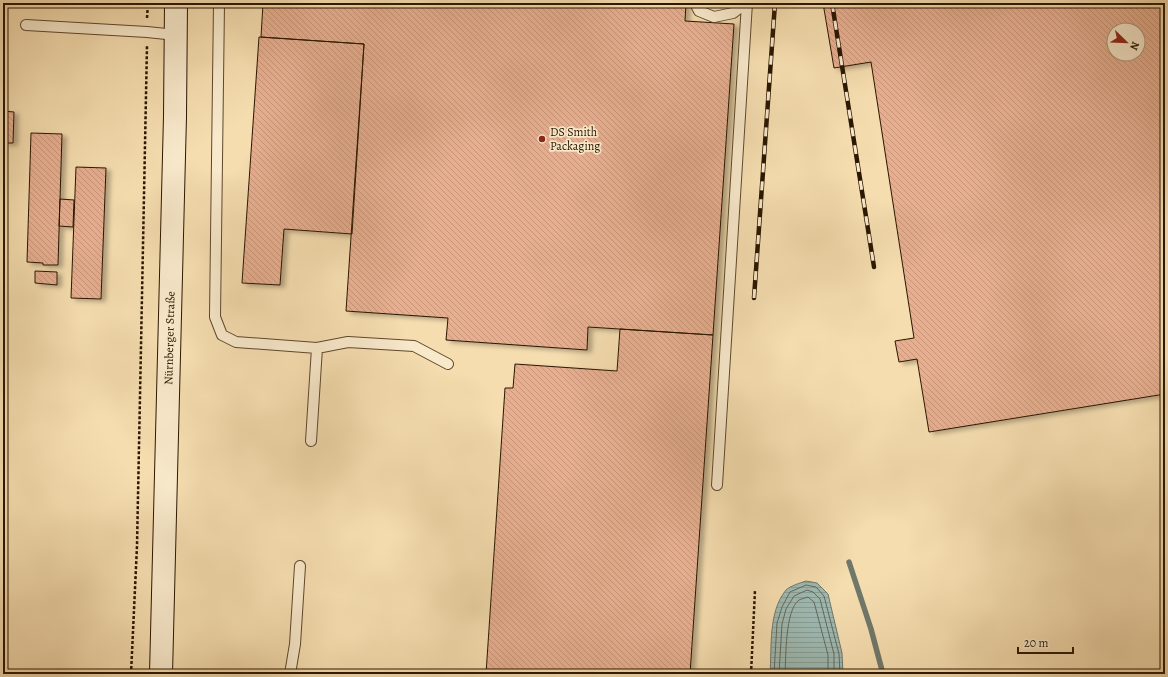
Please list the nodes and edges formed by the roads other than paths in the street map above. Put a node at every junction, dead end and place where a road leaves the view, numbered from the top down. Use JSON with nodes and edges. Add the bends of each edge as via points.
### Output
{"nodes":[{"id":1,"x":176,"y":3,"type":"edge"},
{"id":2,"x":219,"y":3,"type":"edge"},
{"id":3,"x":695,"y":3,"type":"edge"},
{"id":4,"x":746,"y":3,"type":"edge"},
{"id":5,"x":26,"y":25,"type":"dead end"},
{"id":6,"x":176,"y":34,"type":"junction"},
{"id":7,"x":317,"y":348,"type":"junction"},
{"id":8,"x":448,"y":364,"type":"dead end"},
{"id":9,"x":311,"y":441,"type":"dead end"},
{"id":10,"x":717,"y":485,"type":"dead end"},
{"id":11,"x":300,"y":566,"type":"dead end"},
{"id":12,"x":161,"y":674,"type":"edge"},
{"id":13,"x":290,"y":674,"type":"edge"}],
"edges":[{"from":1,"to":6,"type":"main road","name":"Nürnberger Straße"},
{"from":2,"to":7,"type":"lane","via":[[216,317],[222,335],[236,342]]},
{"from":3,"to":4,"type":"lane","via":[[699,11],[714,16],[734,13]]},
{"from":4,"to":10,"type":"lane"},
{"from":5,"to":6,"type":"lane"},
{"from":6,"to":12,"type":"main road","name":"Nürnberger Straße"},
{"from":7,"to":8,"type":"lane","via":[[348,342],[414,346]]},
{"from":7,"to":9,"type":"lane"},
{"from":11,"to":13,"type":"lane","via":[[295,644]]}]}
